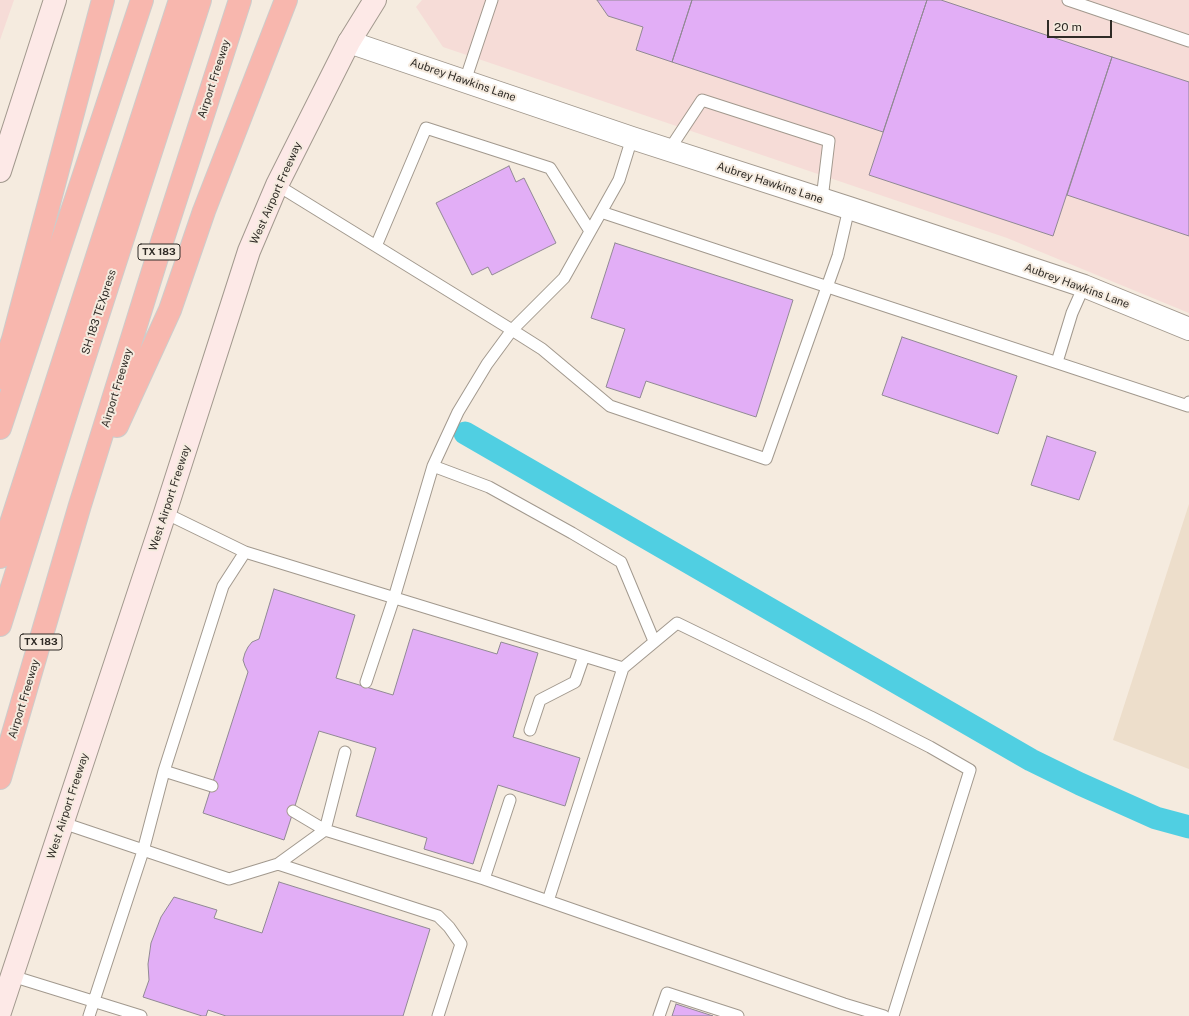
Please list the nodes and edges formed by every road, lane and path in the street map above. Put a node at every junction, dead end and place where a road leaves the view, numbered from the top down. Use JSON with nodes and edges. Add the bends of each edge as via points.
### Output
{"nodes":[{"id":1,"x":55,"y":0,"type":"edge"},
{"id":2,"x":103,"y":0,"type":"edge"},
{"id":3,"x":142,"y":0,"type":"edge"},
{"id":4,"x":180,"y":0,"type":"edge"},
{"id":5,"x":200,"y":0,"type":"edge"},
{"id":6,"x":240,"y":0,"type":"edge"},
{"id":7,"x":286,"y":0,"type":"edge"},
{"id":8,"x":375,"y":0,"type":"edge"},
{"id":9,"x":492,"y":0,"type":"edge"},
{"id":10,"x":1068,"y":0,"type":"edge"},
{"id":11,"x":1189,"y":40,"type":"edge"},
{"id":12,"x":349,"y":42,"type":"junction"},
{"id":13,"x":465,"y":81,"type":"junction"},
{"id":14,"x":632,"y":138,"type":"junction"},
{"id":15,"x":669,"y":150,"type":"junction"},
{"id":16,"x":0,"y":171,"type":"edge"},
{"id":17,"x":277,"y":185,"type":"junction"},
{"id":18,"x":822,"y":199,"type":"junction"},
{"id":19,"x":849,"y":208,"type":"junction"},
{"id":20,"x":601,"y":212,"type":"junction"},
{"id":21,"x":590,"y":231,"type":"junction"},
{"id":22,"x":376,"y":246,"type":"junction"},
{"id":23,"x":827,"y":286,"type":"junction"},
{"id":24,"x":1084,"y":286,"type":"junction"},
{"id":25,"x":1189,"y":329,"type":"edge"},
{"id":26,"x":512,"y":330,"type":"junction"},
{"id":27,"x":1057,"y":362,"type":"junction"},
{"id":28,"x":0,"y":378,"type":"edge"},
{"id":29,"x":1189,"y":402,"type":"edge"},
{"id":30,"x":0,"y":428,"type":"edge"},
{"id":31,"x":433,"y":466,"type":"junction"},
{"id":32,"x":80,"y":505,"type":"junction"},
{"id":33,"x":165,"y":513,"type":"junction"},
{"id":34,"x":245,"y":552,"type":"junction"},
{"id":35,"x":0,"y":557,"type":"edge"},
{"id":36,"x":394,"y":598,"type":"junction"},
{"id":37,"x":0,"y":625,"type":"edge"},
{"id":38,"x":654,"y":641,"type":"junction"},
{"id":39,"x":584,"y":656,"type":"junction"},
{"id":40,"x":622,"y":668,"type":"junction"},
{"id":41,"x":366,"y":682,"type":"dead end"},
{"id":42,"x":530,"y":730,"type":"dead end"},
{"id":43,"x":345,"y":752,"type":"dead end"},
{"id":44,"x":164,"y":770,"type":"junction"},
{"id":45,"x":0,"y":778,"type":"edge"},
{"id":46,"x":212,"y":786,"type":"dead end"},
{"id":47,"x":510,"y":800,"type":"dead end"},
{"id":48,"x":293,"y":811,"type":"dead end"},
{"id":49,"x":63,"y":823,"type":"junction"},
{"id":50,"x":325,"y":830,"type":"junction"},
{"id":51,"x":143,"y":851,"type":"junction"},
{"id":52,"x":278,"y":864,"type":"junction"},
{"id":53,"x":484,"y":879,"type":"junction"},
{"id":54,"x":548,"y":901,"type":"junction"},
{"id":55,"x":12,"y":976,"type":"junction"},
{"id":56,"x":94,"y":1001,"type":"junction"},
{"id":57,"x":0,"y":1012,"type":"edge"},
{"id":58,"x":89,"y":1016,"type":"edge"},
{"id":59,"x":141,"y":1016,"type":"edge"},
{"id":60,"x":438,"y":1016,"type":"edge"},
{"id":61,"x":659,"y":1016,"type":"edge"},
{"id":62,"x":738,"y":1016,"type":"edge"},
{"id":63,"x":884,"y":1016,"type":"edge"},
{"id":64,"x":893,"y":1016,"type":"edge"}],
"edges":[{"from":1,"to":16,"type":"main road"},
{"from":2,"to":28,"type":"highway","via":[[13,339]]},
{"from":3,"to":30,"type":"highway"},
{"from":4,"to":35,"type":"highway","name":"SH 183 TEXpress"},
{"from":5,"to":37,"type":"highway","name":"SH 183 TEXpress"},
{"from":6,"to":32,"type":"highway","name":"Airport Freeway","number":"TX 183"},
{"from":7,"to":32,"type":"highway","via":[[204,211],[170,310]]},
{"from":8,"to":12,"type":"main road","name":"West Airport Freeway"},
{"from":9,"to":13,"type":"lane"},
{"from":10,"to":11,"type":"lane"},
{"from":12,"to":13,"type":"street","name":"Aubrey Hawkins Lane"},
{"from":12,"to":17,"type":"main road","name":"West Airport Freeway"},
{"from":13,"to":14,"type":"street","name":"Aubrey Hawkins Lane"},
{"from":14,"to":15,"type":"street","name":"Aubrey Hawkins Lane"},
{"from":14,"to":20,"type":"lane","via":[[619,180]]},
{"from":15,"to":18,"type":"street","name":"Aubrey Hawkins Lane"},
{"from":15,"to":18,"type":"lane","via":[[702,100],[821,138],[829,141]]},
{"from":17,"to":22,"type":"lane"},
{"from":17,"to":33,"type":"main road","name":"West Airport Freeway","via":[[249,251]]},
{"from":18,"to":19,"type":"street","name":"Aubrey Hawkins Lane"},
{"from":19,"to":23,"type":"lane","via":[[838,256]]},
{"from":19,"to":24,"type":"street","name":"Aubrey Hawkins Lane"},
{"from":20,"to":21,"type":"lane"},
{"from":20,"to":23,"type":"lane"},
{"from":21,"to":22,"type":"lane","via":[[550,168],[426,128]]},
{"from":21,"to":26,"type":"lane","via":[[564,278]]},
{"from":22,"to":26,"type":"lane"},
{"from":23,"to":26,"type":"lane","via":[[766,459],[610,406],[542,349]]},
{"from":23,"to":27,"type":"lane"},
{"from":24,"to":25,"type":"street","name":"Aubrey Hawkins Lane"},
{"from":24,"to":27,"type":"lane","via":[[1072,313]]},
{"from":26,"to":31,"type":"lane","via":[[487,364],[458,412]]},
{"from":27,"to":29,"type":"lane","via":[[1188,406]]},
{"from":31,"to":36,"type":"lane"},
{"from":31,"to":38,"type":"lane","via":[[489,487],[621,562]]},
{"from":32,"to":45,"type":"highway","name":"Airport Freeway","number":"TX 183"},
{"from":33,"to":34,"type":"lane"},
{"from":33,"to":49,"type":"main road","name":"West Airport Freeway"},
{"from":34,"to":36,"type":"lane"},
{"from":34,"to":44,"type":"lane","via":[[223,586]]},
{"from":36,"to":39,"type":"lane"},
{"from":36,"to":41,"type":"lane"},
{"from":38,"to":40,"type":"lane"},
{"from":38,"to":64,"type":"lane","via":[[677,623],[871,717],[970,770]]},
{"from":39,"to":40,"type":"lane"},
{"from":39,"to":42,"type":"lane","via":[[575,682],[540,700]]},
{"from":40,"to":54,"type":"lane"},
{"from":43,"to":50,"type":"lane"},
{"from":44,"to":46,"type":"lane"},
{"from":44,"to":51,"type":"lane"},
{"from":47,"to":53,"type":"lane"},
{"from":48,"to":50,"type":"lane"},
{"from":49,"to":51,"type":"lane"},
{"from":49,"to":55,"type":"main road","name":"West Airport Freeway"},
{"from":50,"to":52,"type":"lane"},
{"from":50,"to":53,"type":"lane"},
{"from":51,"to":52,"type":"lane","via":[[229,879]]},
{"from":51,"to":56,"type":"lane"},
{"from":52,"to":60,"type":"lane","via":[[438,916],[461,944]]},
{"from":53,"to":54,"type":"lane"},
{"from":54,"to":63,"type":"lane"},
{"from":55,"to":56,"type":"lane"},
{"from":55,"to":57,"type":"main road","name":"West Airport Freeway"},
{"from":56,"to":58,"type":"lane"},
{"from":56,"to":59,"type":"lane"},
{"from":61,"to":62,"type":"lane","via":[[667,993]]}]}
